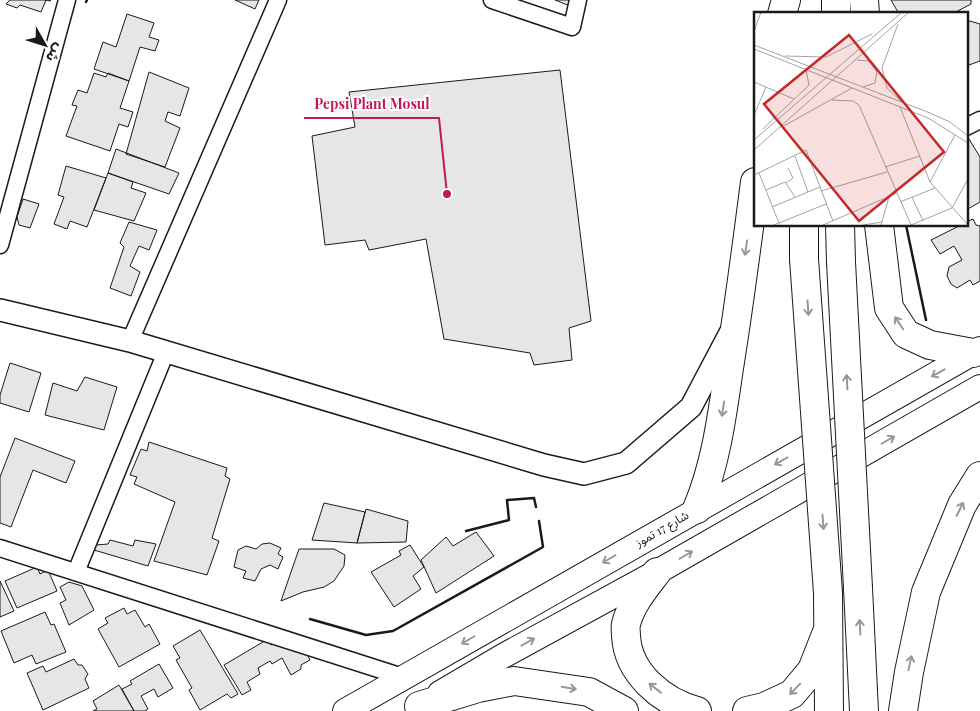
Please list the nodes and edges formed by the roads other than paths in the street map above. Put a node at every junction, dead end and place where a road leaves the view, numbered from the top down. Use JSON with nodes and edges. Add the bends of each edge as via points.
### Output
{"nodes":[{"id":1,"x":67,"y":0,"type":"edge"},
{"id":2,"x":278,"y":0,"type":"edge"},
{"id":3,"x":492,"y":0,"type":"edge"},
{"id":4,"x":578,"y":0,"type":"edge"},
{"id":5,"x":980,"y":120,"type":"edge"},
{"id":6,"x":968,"y":126,"type":"edge"},
{"id":7,"x":754,"y":189,"type":"edge"},
{"id":8,"x":804,"y":226,"type":"edge"},
{"id":9,"x":840,"y":226,"type":"edge"},
{"id":10,"x":879,"y":226,"type":"edge"},
{"id":11,"x":0,"y":245,"type":"edge"},
{"id":12,"x":0,"y":310,"type":"edge"},
{"id":13,"x":736,"y":321,"type":"junction"},
{"id":14,"x":130,"y":341,"type":"junction"},
{"id":15,"x":977,"y":351,"type":"edge"},
{"id":16,"x":166,"y":352,"type":"junction"},
{"id":17,"x":980,"y":387,"type":"edge"},
{"id":18,"x":980,"y":476,"type":"edge"},
{"id":19,"x":697,"y":509,"type":"junction"},
{"id":20,"x":0,"y":548,"type":"edge"},
{"id":21,"x":76,"y":572,"type":"junction"},
{"id":22,"x":657,"y":572,"type":"junction"},
{"id":23,"x":827,"y":632,"type":"junction"},
{"id":24,"x":404,"y":677,"type":"junction"},
{"id":25,"x":415,"y":709,"type":"edge"},
{"id":26,"x":344,"y":711,"type":"edge"},
{"id":27,"x":624,"y":711,"type":"edge"},
{"id":28,"x":697,"y":711,"type":"edge"},
{"id":29,"x":747,"y":711,"type":"edge"},
{"id":30,"x":829,"y":711,"type":"edge"},
{"id":31,"x":864,"y":711,"type":"edge"},
{"id":32,"x":903,"y":711,"type":"edge"}],
"edges":[{"from":1,"to":11,"type":"street"},
{"from":2,"to":14,"type":"street"},
{"from":3,"to":4,"type":"street","via":[[572,27]]},
{"from":5,"to":6,"type":"street"},
{"from":7,"to":13,"type":"highway","one_way":true},
{"from":8,"to":23,"type":"highway","one_way":true,"bridge":true,"via":[[828,593]]},
{"from":31,"to":9,"type":"highway","one_way":true,"bridge":true},
{"from":15,"to":10,"type":"highway","one_way":true,"via":[[930,345],[906,334],[889,308]]},
{"from":12,"to":14,"type":"street"},
{"from":13,"to":16,"type":"street","via":[[691,407],[626,463],[584,474],[544,465]]},
{"from":13,"to":19,"type":"highway","one_way":true,"via":[[719,434],[706,488]]},
{"from":14,"to":16,"type":"street"},
{"from":15,"to":19,"type":"main road","name":"شارع 17 تموز","one_way":true},
{"from":16,"to":21,"type":"street"},
{"from":22,"to":17,"type":"main road","one_way":true},
{"from":32,"to":18,"type":"highway","one_way":true,"via":[[926,592],[962,505]]},
{"from":19,"to":24,"type":"main road","name":"شارع 17 تموز","one_way":true},
{"from":20,"to":21,"type":"street"},
{"from":21,"to":24,"type":"street"},
{"from":25,"to":22,"type":"main road","one_way":true,"via":[[503,656]]},
{"from":28,"to":22,"type":"highway","one_way":true,"via":[[677,704],[640,676],[627,648],[625,626],[634,603]]},
{"from":23,"to":29,"type":"highway","one_way":true,"via":[[812,670],[792,694]]},
{"from":23,"to":30,"type":"highway"},
{"from":24,"to":26,"type":"main road","name":"شارع 17 تموز"},
{"from":25,"to":27,"type":"highway","one_way":true,"via":[[478,688],[514,681],[589,692]]}]}
